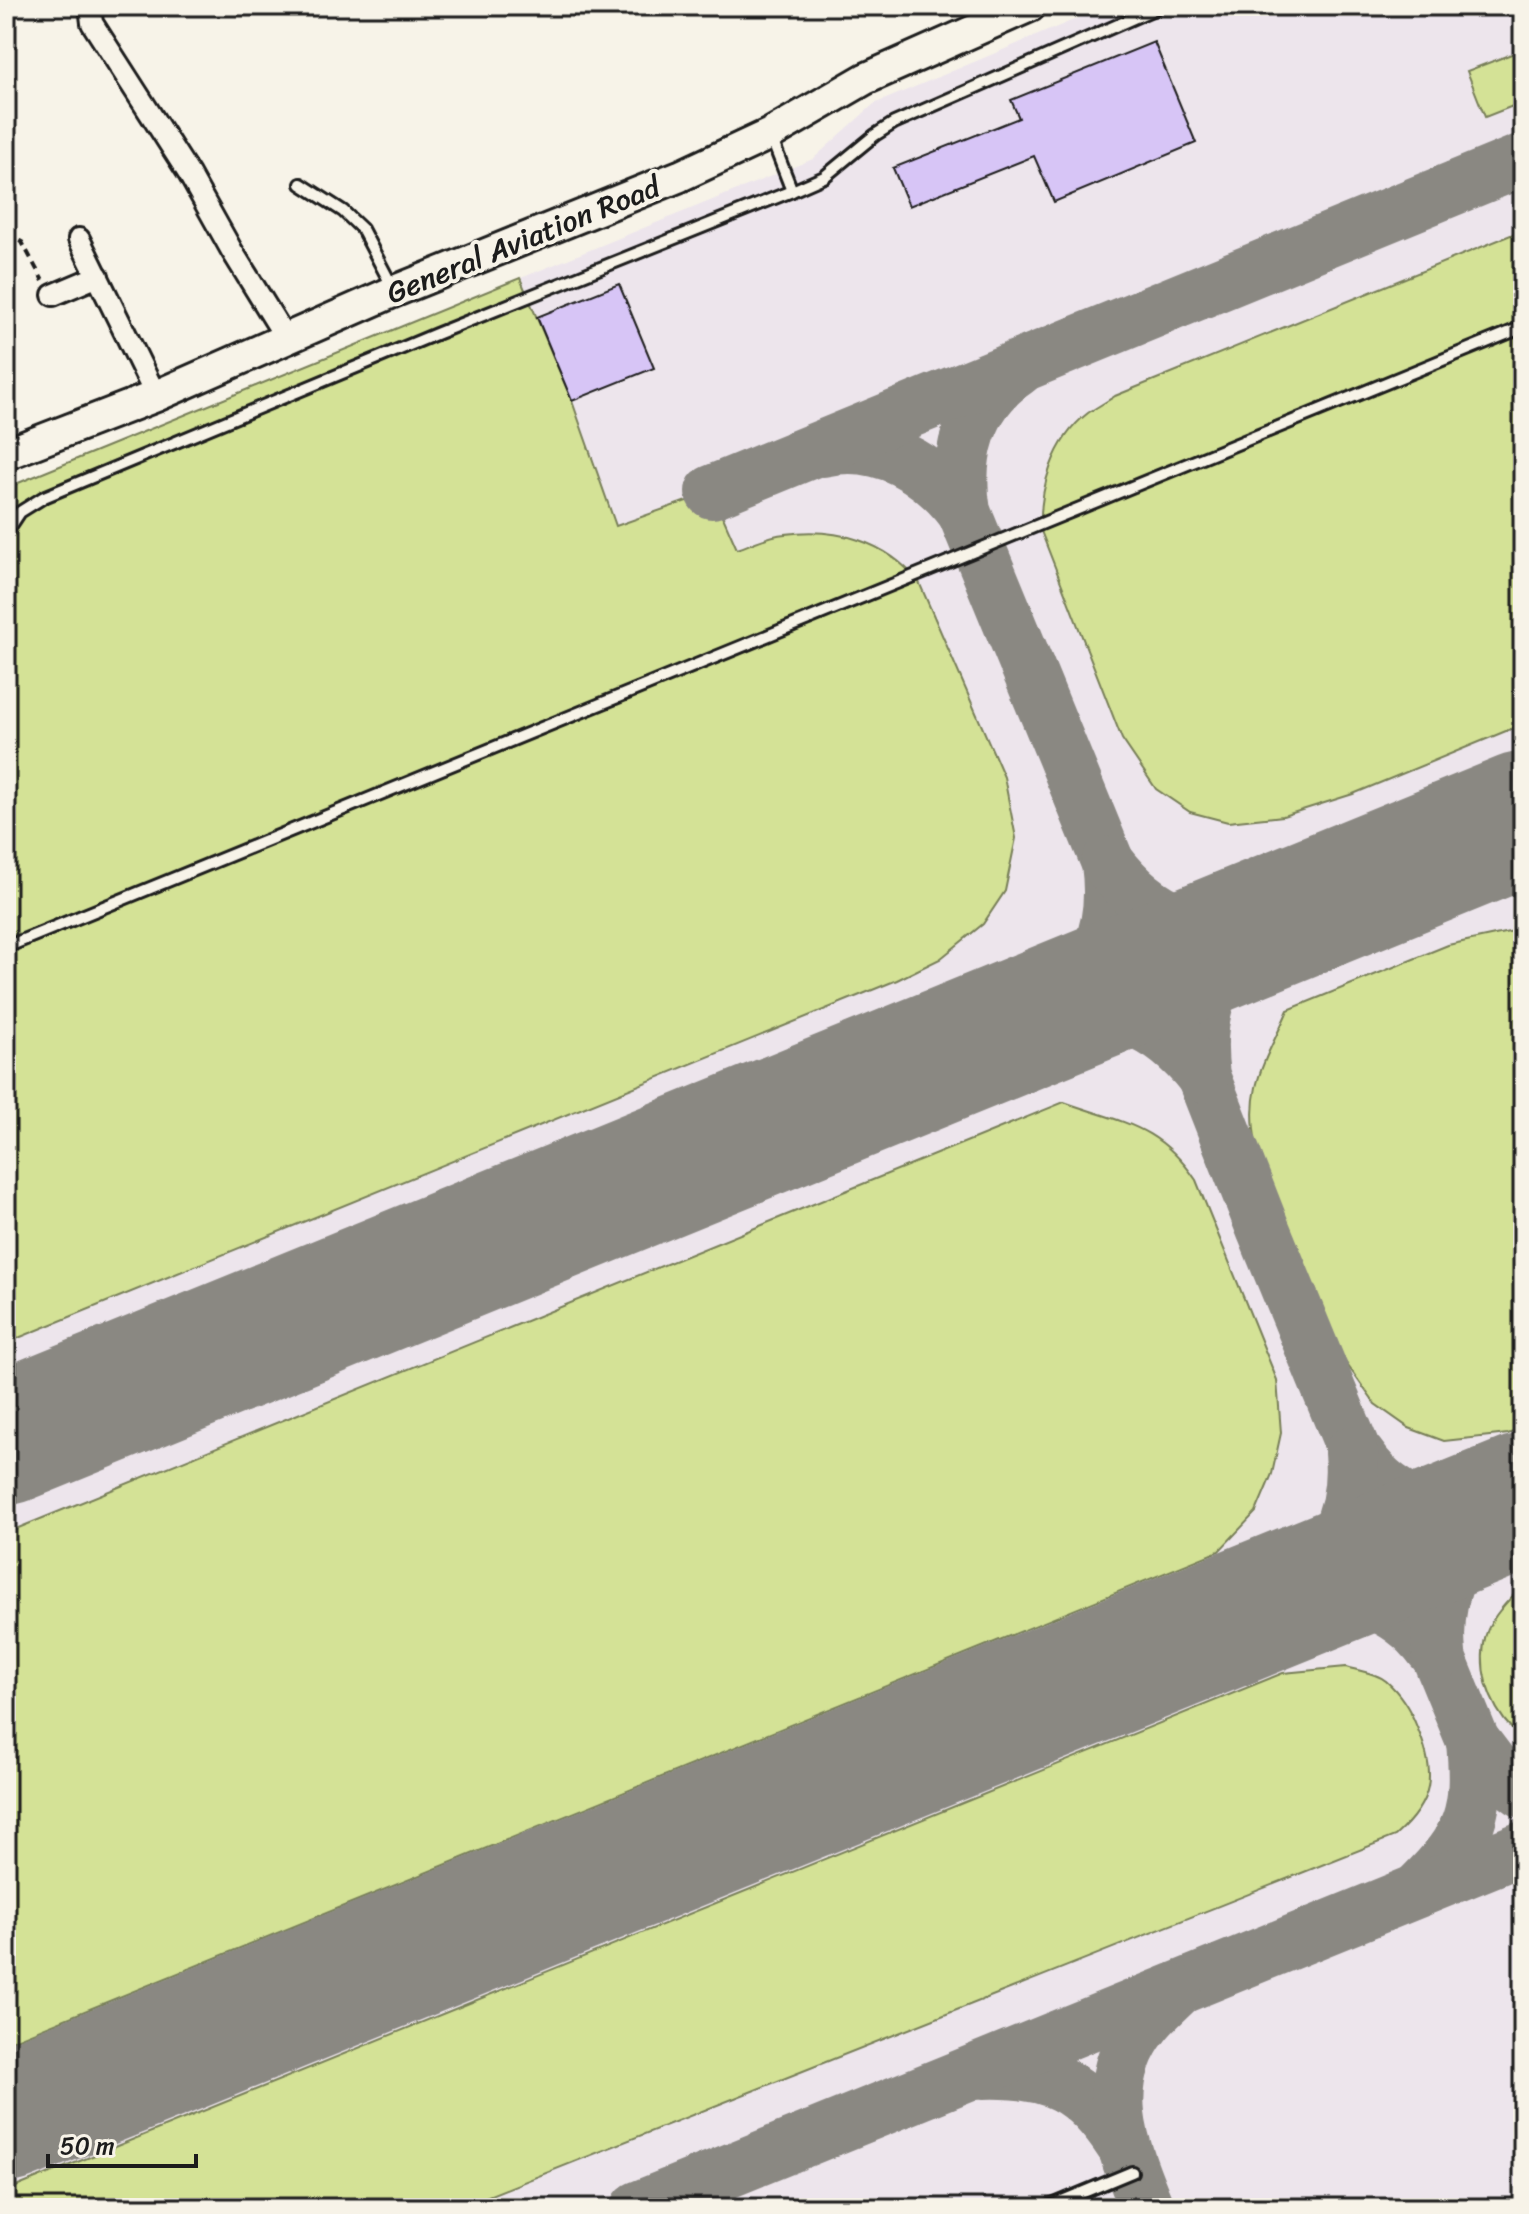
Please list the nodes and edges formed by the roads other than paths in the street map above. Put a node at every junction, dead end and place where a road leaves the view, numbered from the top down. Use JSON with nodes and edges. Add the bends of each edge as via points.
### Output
{"nodes":[{"id":1,"x":90,"y":6,"type":"edge"},
{"id":2,"x":1030,"y":6,"type":"edge"},
{"id":3,"x":1161,"y":6,"type":"edge"},
{"id":4,"x":770,"y":134,"type":"junction"},
{"id":5,"x":301,"y":184,"type":"dead end"},
{"id":6,"x":792,"y":191,"type":"junction"},
{"id":7,"x":79,"y":239,"type":"dead end"},
{"id":8,"x":98,"y":276,"type":"junction"},
{"id":9,"x":395,"y":291,"type":"junction"},
{"id":10,"x":53,"y":295,"type":"road end"},
{"id":11,"x":1523,"y":327,"type":"edge"},
{"id":12,"x":287,"y":340,"type":"junction"},
{"id":13,"x":156,"y":396,"type":"junction"},
{"id":14,"x":8,"y":457,"type":"edge"},
{"id":15,"x":6,"y":533,"type":"edge"},
{"id":16,"x":6,"y":947,"type":"edge"},
{"id":17,"x":1132,"y":2172,"type":"dead end"},
{"id":18,"x":1045,"y":2208,"type":"edge"}],
"edges":[{"from":1,"to":12,"type":"street","via":[[92,23]]},
{"from":2,"to":4,"type":"main road","name":"General Aviation Road","via":[[865,79]]},
{"from":3,"to":6,"type":"lane","via":[[894,123],[824,177]]},
{"from":4,"to":6,"type":"lane"},
{"from":4,"to":9,"type":"main road","name":"General Aviation Road"},
{"from":5,"to":9,"type":"lane","via":[[362,229]]},
{"from":6,"to":15,"type":"lane","via":[[44,497],[20,512]]},
{"from":7,"to":8,"type":"street"},
{"from":8,"to":10,"type":"street"},
{"from":8,"to":13,"type":"street"},
{"from":9,"to":12,"type":"main road","name":"General Aviation Road"},
{"from":11,"to":16,"type":"lane"},
{"from":12,"to":13,"type":"main road","name":"General Aviation Road"},
{"from":13,"to":14,"type":"main road","name":"General Aviation Road"},
{"from":17,"to":18,"type":"lane"}]}
